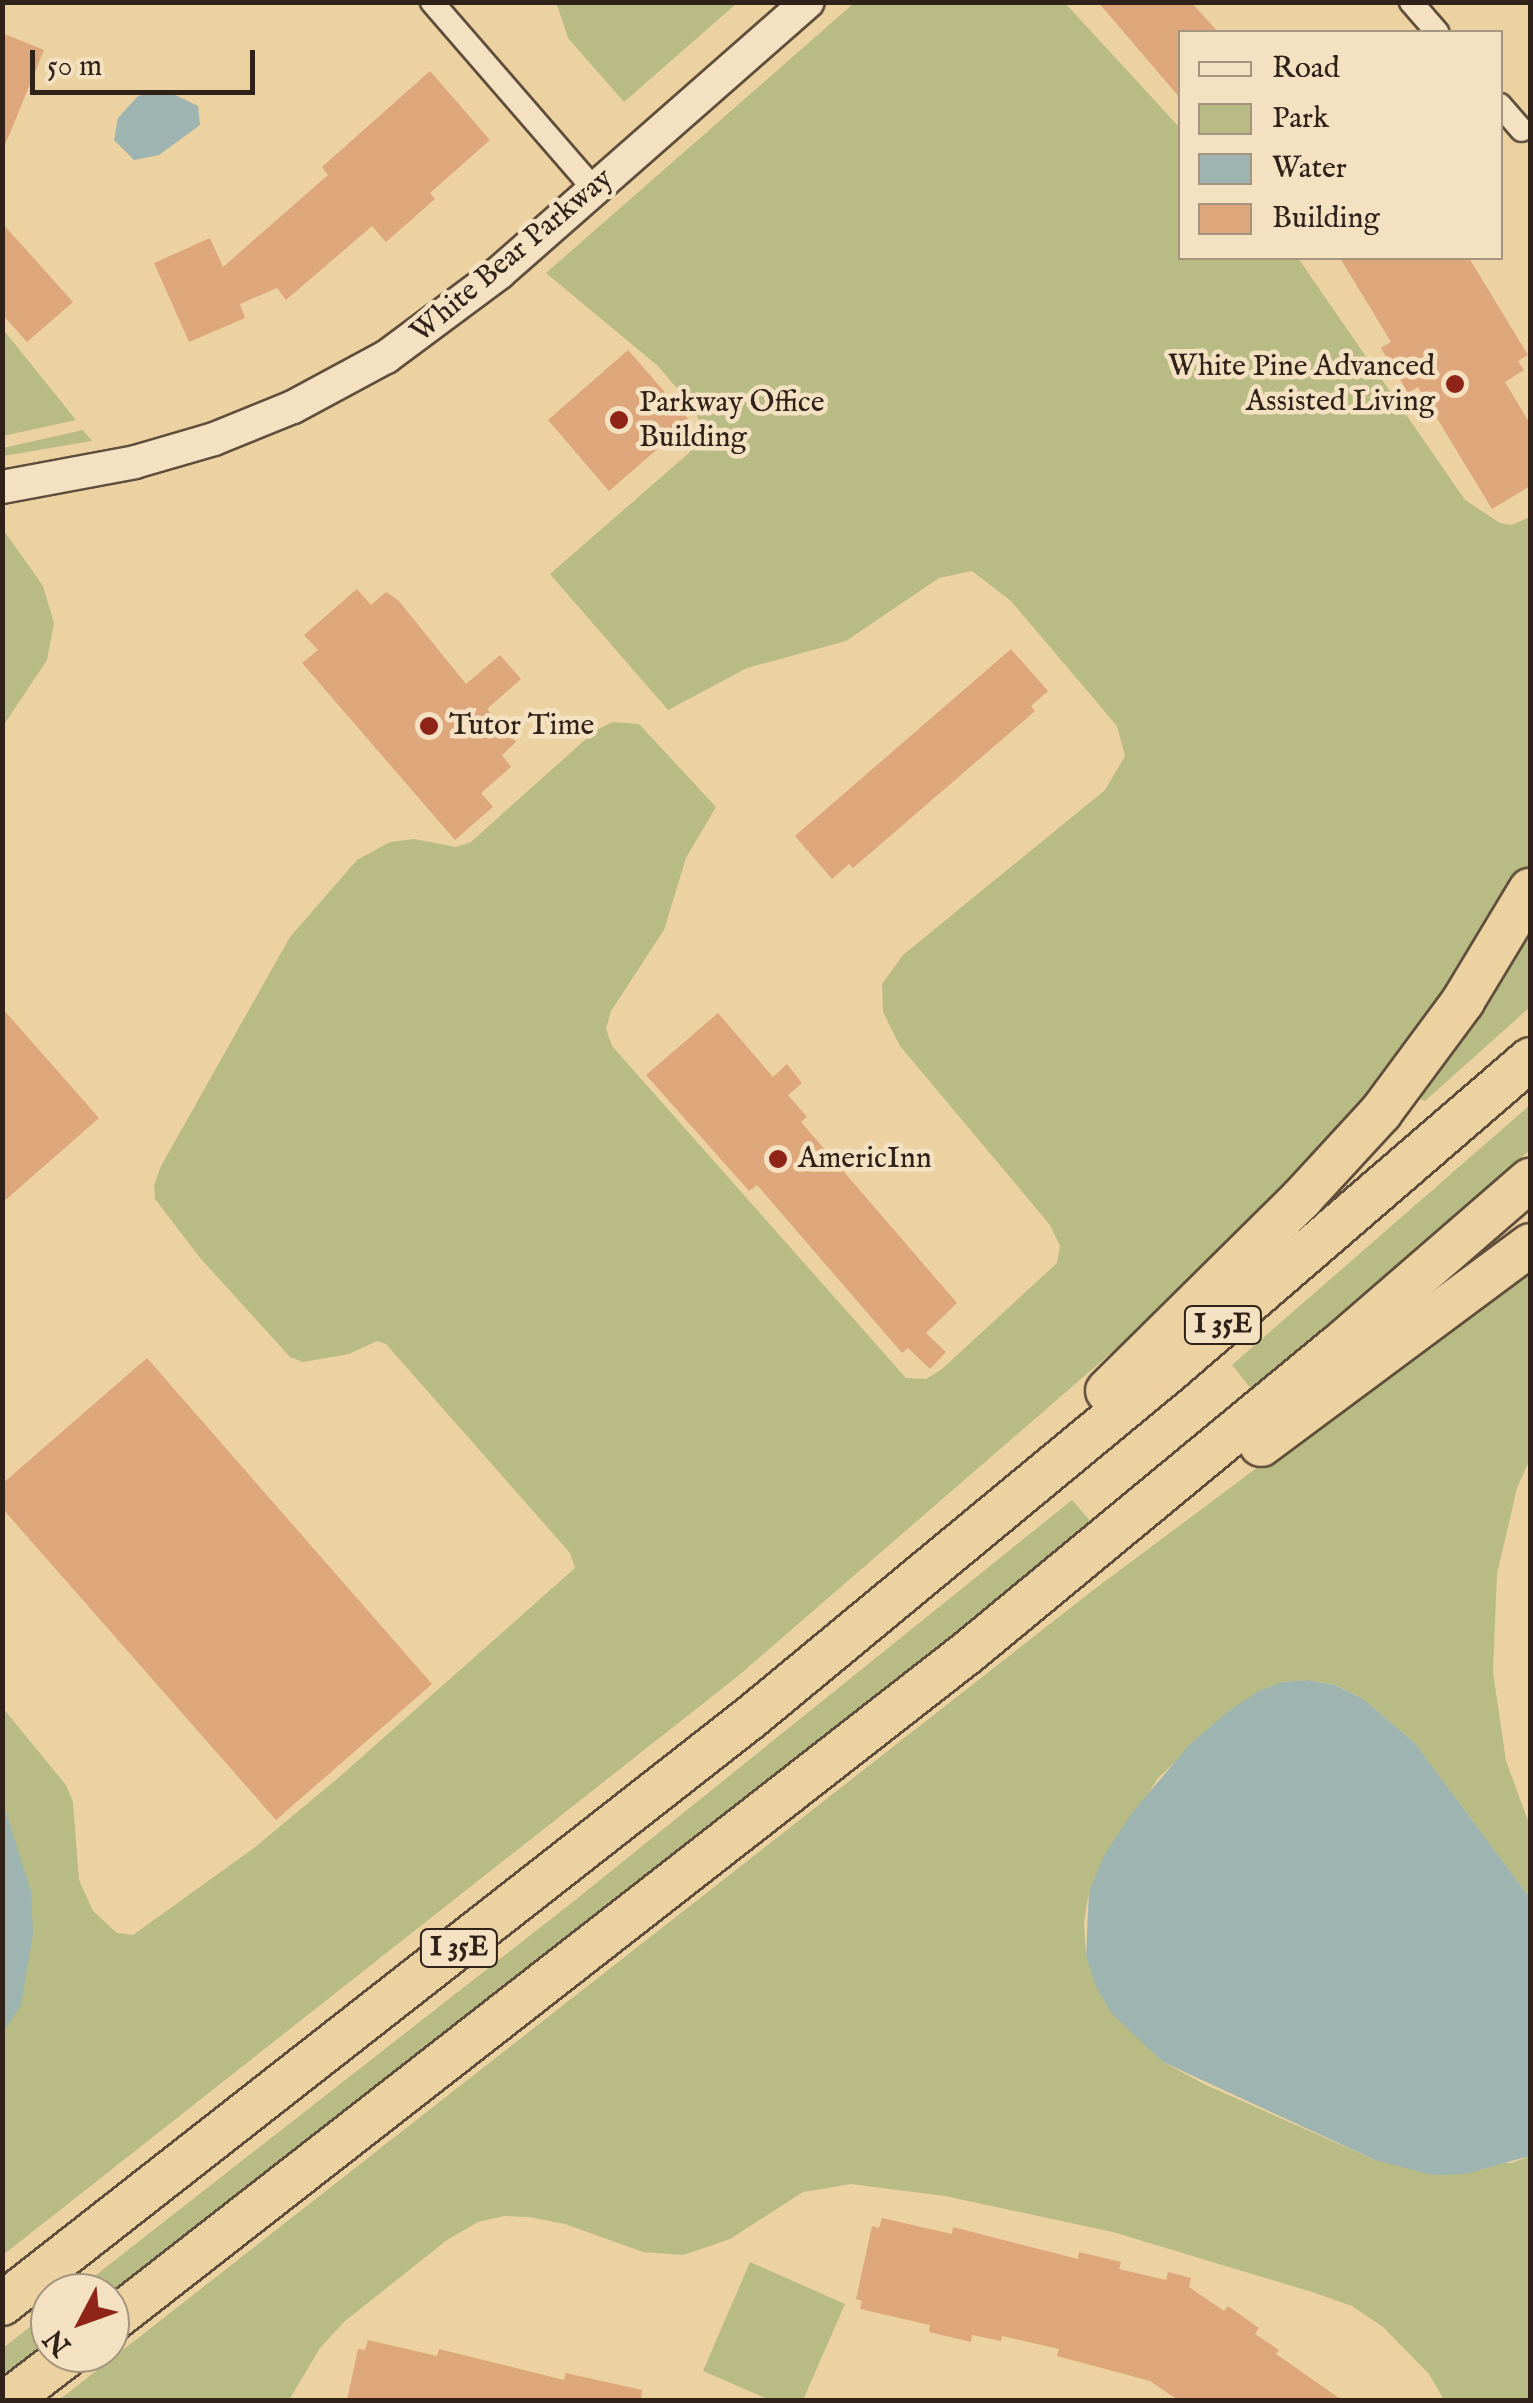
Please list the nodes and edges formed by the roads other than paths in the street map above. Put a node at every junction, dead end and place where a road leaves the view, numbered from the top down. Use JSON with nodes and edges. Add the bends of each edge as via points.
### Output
{"nodes":[{"id":1,"x":432,"y":2,"type":"edge"},
{"id":2,"x":808,"y":2,"type":"edge"},
{"id":3,"x":1411,"y":2,"type":"edge"},
{"id":4,"x":1435,"y":30,"type":"edge"},
{"id":5,"x":1503,"y":108,"type":"edge"},
{"id":6,"x":1522,"y":130,"type":"dead end"},
{"id":7,"x":595,"y":190,"type":"junction"},
{"id":8,"x":2,"y":487,"type":"edge"},
{"id":9,"x":1530,"y":890,"type":"edge"},
{"id":10,"x":1530,"y":1060,"type":"edge"},
{"id":11,"x":1530,"y":1180,"type":"edge"},
{"id":12,"x":1530,"y":1245,"type":"edge"},
{"id":13,"x":911,"y":1586,"type":"junction"},
{"id":14,"x":967,"y":1653,"type":"junction"},
{"id":15,"x":2,"y":2304,"type":"edge"},
{"id":16,"x":130,"y":2306,"type":"edge"},
{"id":17,"x":44,"y":2373,"type":"edge"},
{"id":18,"x":9,"y":2400,"type":"edge"}],
"edges":[{"from":1,"to":7,"type":"street"},
{"from":2,"to":7,"type":"street","name":"White Bear Parkway"},
{"from":3,"to":4,"type":"street"},
{"from":5,"to":6,"type":"street"},
{"from":7,"to":8,"type":"street","name":"White Bear Parkway","via":[[438,322],[316,396],[170,453]]},
{"from":9,"to":13,"type":"highway","via":[[1452,1017],[1363,1133]]},
{"from":10,"to":13,"type":"highway","number":"I 35E"},
{"from":11,"to":14,"type":"highway","number":"I 35E"},
{"from":12,"to":14,"type":"highway"},
{"from":13,"to":15,"type":"highway","number":"I 35E"},
{"from":14,"to":16,"type":"highway","number":"I 35E"},
{"from":17,"to":18,"type":"highway"}]}
